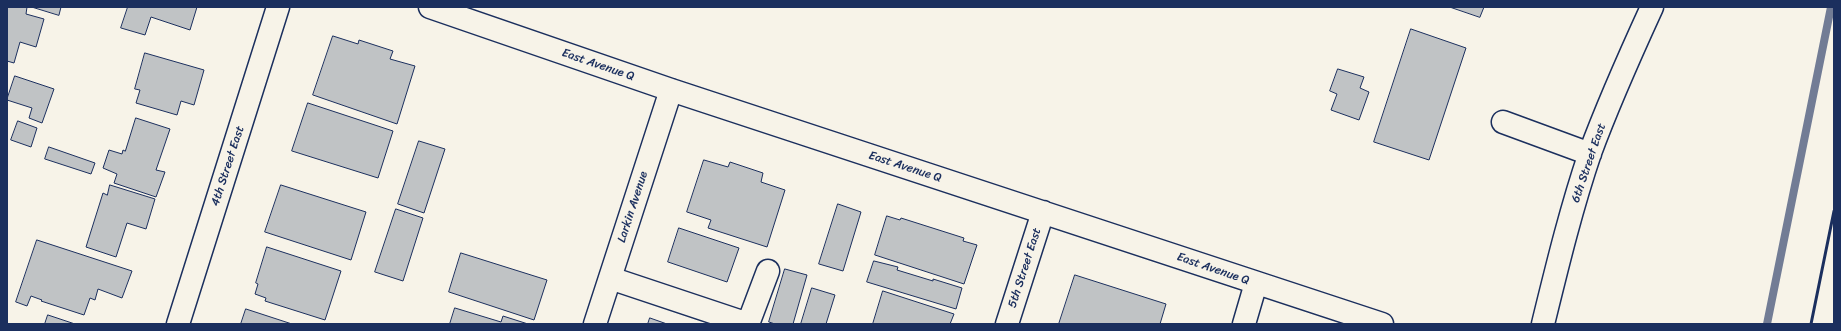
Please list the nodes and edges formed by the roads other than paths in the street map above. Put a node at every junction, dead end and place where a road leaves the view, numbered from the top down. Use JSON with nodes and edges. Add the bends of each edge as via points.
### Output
{"nodes":[{"id":1,"x":278,"y":7,"type":"edge"},
{"id":2,"x":430,"y":7,"type":"edge"},
{"id":3,"x":1652,"y":7,"type":"edge"},
{"id":4,"x":671,"y":90,"type":"junction"},
{"id":5,"x":1503,"y":122,"type":"dead end"},
{"id":6,"x":1590,"y":154,"type":"junction"},
{"id":7,"x":1044,"y":212,"type":"junction"},
{"id":8,"x":768,"y":271,"type":"dead end"},
{"id":9,"x":610,"y":278,"type":"junction"},
{"id":10,"x":1256,"y":284,"type":"junction"},
{"id":11,"x":178,"y":324,"type":"edge"},
{"id":12,"x":595,"y":324,"type":"edge"},
{"id":13,"x":748,"y":324,"type":"edge"},
{"id":14,"x":1007,"y":324,"type":"edge"},
{"id":15,"x":1244,"y":324,"type":"edge"},
{"id":16,"x":1382,"y":324,"type":"edge"},
{"id":17,"x":1543,"y":324,"type":"edge"}],
"edges":[{"from":1,"to":11,"type":"street","name":"4th Street East"},
{"from":2,"to":4,"type":"street","name":"East Avenue Q"},
{"from":3,"to":6,"type":"street","name":"6th Street East"},
{"from":4,"to":7,"type":"street","name":"East Avenue Q"},
{"from":4,"to":9,"type":"street","name":"Larkin Avenue"},
{"from":5,"to":6,"type":"street"},
{"from":6,"to":17,"type":"street","name":"6th Street East","via":[[1559,255]]},
{"from":7,"to":10,"type":"street","name":"East Avenue Q"},
{"from":7,"to":14,"type":"street","name":"5th Street East"},
{"from":8,"to":13,"type":"street"},
{"from":9,"to":12,"type":"street","name":"Larkin Avenue"},
{"from":9,"to":13,"type":"street"},
{"from":10,"to":15,"type":"street"},
{"from":10,"to":16,"type":"street","name":"East Avenue Q"}]}
